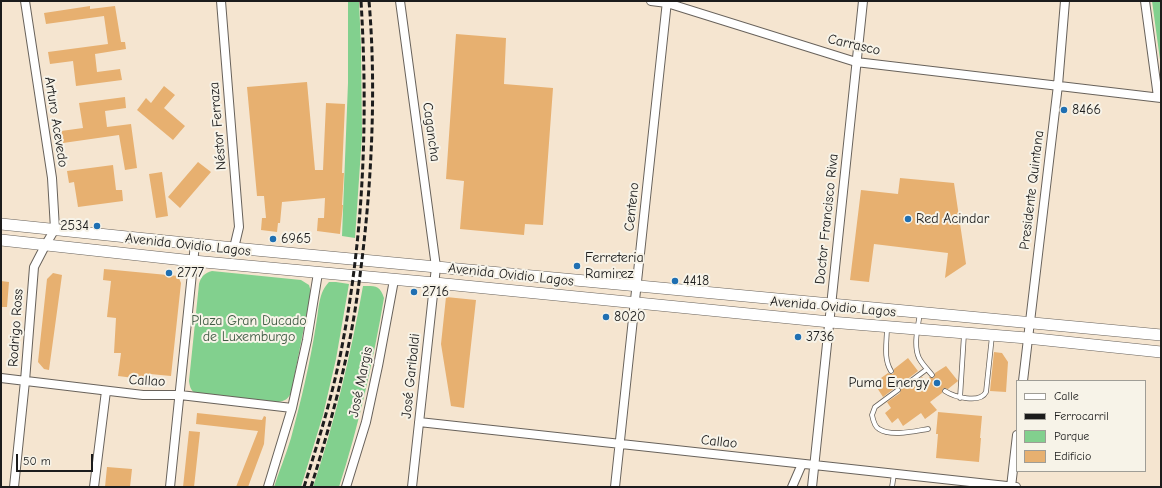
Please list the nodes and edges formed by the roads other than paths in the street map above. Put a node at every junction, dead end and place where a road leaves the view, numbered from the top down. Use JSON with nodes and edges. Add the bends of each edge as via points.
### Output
{"nodes":[{"id":1,"x":25,"y":1,"type":"edge"},
{"id":2,"x":221,"y":1,"type":"edge"},
{"id":3,"x":400,"y":1,"type":"edge"},
{"id":4,"x":651,"y":1,"type":"edge"},
{"id":5,"x":863,"y":1,"type":"edge"},
{"id":6,"x":1065,"y":1,"type":"edge"},
{"id":7,"x":1145,"y":1,"type":"edge"},
{"id":8,"x":667,"y":2,"type":"edge"},
{"id":9,"x":856,"y":62,"type":"junction"},
{"id":10,"x":1058,"y":85,"type":"junction"},
{"id":11,"x":1159,"y":97,"type":"edge"},
{"id":12,"x":1,"y":224,"type":"edge"},
{"id":13,"x":55,"y":229,"type":"junction"},
{"id":14,"x":1,"y":240,"type":"edge"},
{"id":15,"x":46,"y":244,"type":"junction"},
{"id":16,"x":195,"y":244,"type":"junction"},
{"id":17,"x":234,"y":248,"type":"junction"},
{"id":18,"x":193,"y":261,"type":"junction"},
{"id":19,"x":436,"y":267,"type":"junction"},
{"id":20,"x":318,"y":273,"type":"junction"},
{"id":21,"x":394,"y":280,"type":"junction"},
{"id":22,"x":435,"y":283,"type":"junction"},
{"id":23,"x":636,"y":286,"type":"junction"},
{"id":24,"x":634,"y":303,"type":"junction"},
{"id":25,"x":832,"y":304,"type":"junction"},
{"id":26,"x":920,"y":313,"type":"junction"},
{"id":27,"x":830,"y":322,"type":"junction"},
{"id":28,"x":1029,"y":323,"type":"junction"},
{"id":29,"x":887,"y":327,"type":"junction"},
{"id":30,"x":917,"y":329,"type":"junction"},
{"id":31,"x":964,"y":333,"type":"junction"},
{"id":32,"x":1161,"y":335,"type":"edge"},
{"id":33,"x":992,"y":336,"type":"junction"},
{"id":34,"x":1027,"y":338,"type":"junction"},
{"id":35,"x":1161,"y":352,"type":"edge"},
{"id":36,"x":927,"y":369,"type":"junction"},
{"id":37,"x":891,"y":371,"type":"dead end"},
{"id":38,"x":932,"y":375,"type":"dead end"},
{"id":39,"x":1,"y":378,"type":"edge"},
{"id":40,"x":1023,"y":380,"type":"edge"},
{"id":41,"x":25,"y":381,"type":"junction"},
{"id":42,"x":907,"y":384,"type":"dead end"},
{"id":43,"x":898,"y":390,"type":"dead end"},
{"id":44,"x":106,"y":391,"type":"junction"},
{"id":45,"x":945,"y":391,"type":"dead end"},
{"id":46,"x":180,"y":395,"type":"junction"},
{"id":47,"x":960,"y":398,"type":"junction"},
{"id":48,"x":292,"y":408,"type":"junction"},
{"id":49,"x":420,"y":422,"type":"junction"},
{"id":50,"x":928,"y":429,"type":"dead end"},
{"id":51,"x":619,"y":444,"type":"junction"},
{"id":52,"x":1016,"y":446,"type":"edge"},
{"id":53,"x":802,"y":464,"type":"junction"},
{"id":54,"x":815,"y":465,"type":"junction"},
{"id":55,"x":894,"y":474,"type":"junction"},
{"id":56,"x":14,"y":487,"type":"edge"},
{"id":57,"x":94,"y":487,"type":"edge"},
{"id":58,"x":170,"y":487,"type":"edge"},
{"id":59,"x":268,"y":487,"type":"edge"},
{"id":60,"x":346,"y":487,"type":"edge"},
{"id":61,"x":412,"y":487,"type":"edge"},
{"id":62,"x":614,"y":487,"type":"edge"},
{"id":63,"x":792,"y":487,"type":"edge"},
{"id":64,"x":812,"y":487,"type":"edge"},
{"id":65,"x":892,"y":487,"type":"edge"},
{"id":66,"x":1012,"y":487,"type":"edge"},
{"id":67,"x":1016,"y":487,"type":"edge"}],
"edges":[{"from":1,"to":13,"type":"street","name":"Arturo Acevedo","via":[[52,178]]},
{"from":2,"to":17,"type":"street","name":"Néstor Ferraza","via":[[239,227]]},
{"from":3,"to":19,"type":"street","name":"Cagancha"},
{"from":4,"to":8,"type":"street","name":"Carrasco"},
{"from":5,"to":9,"type":"street","name":"Doctor Francisco Riva"},
{"from":6,"to":10,"type":"street","name":"Presidente Quintana"},
{"from":7,"to":11,"type":"street"},
{"from":8,"to":9,"type":"street","name":"Carrasco"},
{"from":8,"to":23,"type":"street","name":"Centeno"},
{"from":9,"to":10,"type":"street","name":"Carrasco"},
{"from":9,"to":25,"type":"street","name":"Doctor Francisco Riva"},
{"from":10,"to":11,"type":"street","name":"Carrasco"},
{"from":10,"to":28,"type":"street","name":"Presidente Quintana"},
{"from":12,"to":13,"type":"main road","name":"Avenida Ovidio Lagos"},
{"from":13,"to":15,"type":"street"},
{"from":13,"to":16,"type":"main road","name":"Avenida Ovidio Lagos"},
{"from":14,"to":15,"type":"main road","name":"Avenida Ovidio Lagos"},
{"from":15,"to":18,"type":"main road","name":"Avenida Ovidio Lagos"},
{"from":15,"to":41,"type":"street","name":"Rodrigo Ross","via":[[34,267]]},
{"from":16,"to":17,"type":"main road","name":"Avenida Ovidio Lagos"},
{"from":16,"to":18,"type":"street"},
{"from":17,"to":19,"type":"main road","name":"Avenida Ovidio Lagos"},
{"from":18,"to":20,"type":"main road","name":"Avenida Ovidio Lagos"},
{"from":18,"to":46,"type":"street"},
{"from":19,"to":22,"type":"street","name":"José Garibaldi"},
{"from":19,"to":23,"type":"main road","name":"Avenida Ovidio Lagos"},
{"from":20,"to":21,"type":"main road","name":"Avenida Ovidio Lagos"},
{"from":20,"to":48,"type":"street"},
{"from":21,"to":22,"type":"main road","name":"Avenida Ovidio Lagos"},
{"from":21,"to":60,"type":"street","name":"José Margis","via":[[366,422]]},
{"from":22,"to":24,"type":"main road","name":"Avenida Ovidio Lagos"},
{"from":22,"to":49,"type":"street","name":"José Garibaldi"},
{"from":23,"to":24,"type":"street","name":"Centeno"},
{"from":23,"to":25,"type":"main road","name":"Avenida Ovidio Lagos"},
{"from":24,"to":27,"type":"main road","name":"Avenida Ovidio Lagos"},
{"from":24,"to":51,"type":"street","name":"Centeno"},
{"from":25,"to":26,"type":"main road","name":"Avenida Ovidio Lagos"},
{"from":25,"to":27,"type":"street","name":"Doctor Francisco Riva"},
{"from":26,"to":28,"type":"main road","name":"Avenida Ovidio Lagos"},
{"from":26,"to":30,"type":"lane"},
{"from":27,"to":29,"type":"main road","name":"Avenida Ovidio Lagos"},
{"from":27,"to":54,"type":"street","name":"Doctor Francisco Riva"},
{"from":28,"to":32,"type":"main road","name":"Avenida Ovidio Lagos"},
{"from":28,"to":34,"type":"street","name":"Presidente Quintana"},
{"from":29,"to":30,"type":"main road","name":"Avenida Ovidio Lagos"},
{"from":29,"to":37,"type":"lane","via":[[886,356]]},
{"from":30,"to":31,"type":"main road","name":"Avenida Ovidio Lagos"},
{"from":30,"to":36,"type":"lane","via":[[917,351]]},
{"from":31,"to":33,"type":"main road","name":"Avenida Ovidio Lagos"},
{"from":31,"to":47,"type":"lane"},
{"from":33,"to":34,"type":"main road","name":"Avenida Ovidio Lagos"},
{"from":33,"to":47,"type":"lane","via":[[985,395],[977,398]]},
{"from":34,"to":35,"type":"main road","name":"Avenida Ovidio Lagos"},
{"from":34,"to":40,"type":"street","name":"Presidente Quintana"},
{"from":36,"to":38,"type":"lane"},
{"from":36,"to":42,"type":"lane"},
{"from":39,"to":41,"type":"street","name":"Callao"},
{"from":41,"to":44,"type":"street","name":"Callao"},
{"from":41,"to":56,"type":"street","name":"Rodrigo Ross"},
{"from":43,"to":50,"type":"lane","via":[[875,407],[872,415],[876,426],[894,433]]},
{"from":44,"to":46,"type":"street","name":"Callao"},
{"from":44,"to":57,"type":"street"},
{"from":45,"to":47,"type":"lane"},
{"from":46,"to":48,"type":"street","name":"Callao"},
{"from":46,"to":58,"type":"street"},
{"from":48,"to":59,"type":"street"},
{"from":49,"to":51,"type":"street","name":"Callao"},
{"from":49,"to":61,"type":"street","name":"José Garibaldi"},
{"from":51,"to":53,"type":"street","name":"Callao"},
{"from":51,"to":62,"type":"street","name":"Centeno"},
{"from":52,"to":66,"type":"street"},
{"from":53,"to":54,"type":"street","name":"Callao"},
{"from":53,"to":63,"type":"street"},
{"from":54,"to":55,"type":"street","name":"Callao"},
{"from":54,"to":64,"type":"street","name":"Doctor Francisco Riva"},
{"from":55,"to":65,"type":"lane"},
{"from":55,"to":66,"type":"street","name":"Callao"},
{"from":66,"to":67,"type":"street","name":"Callao"}]}
